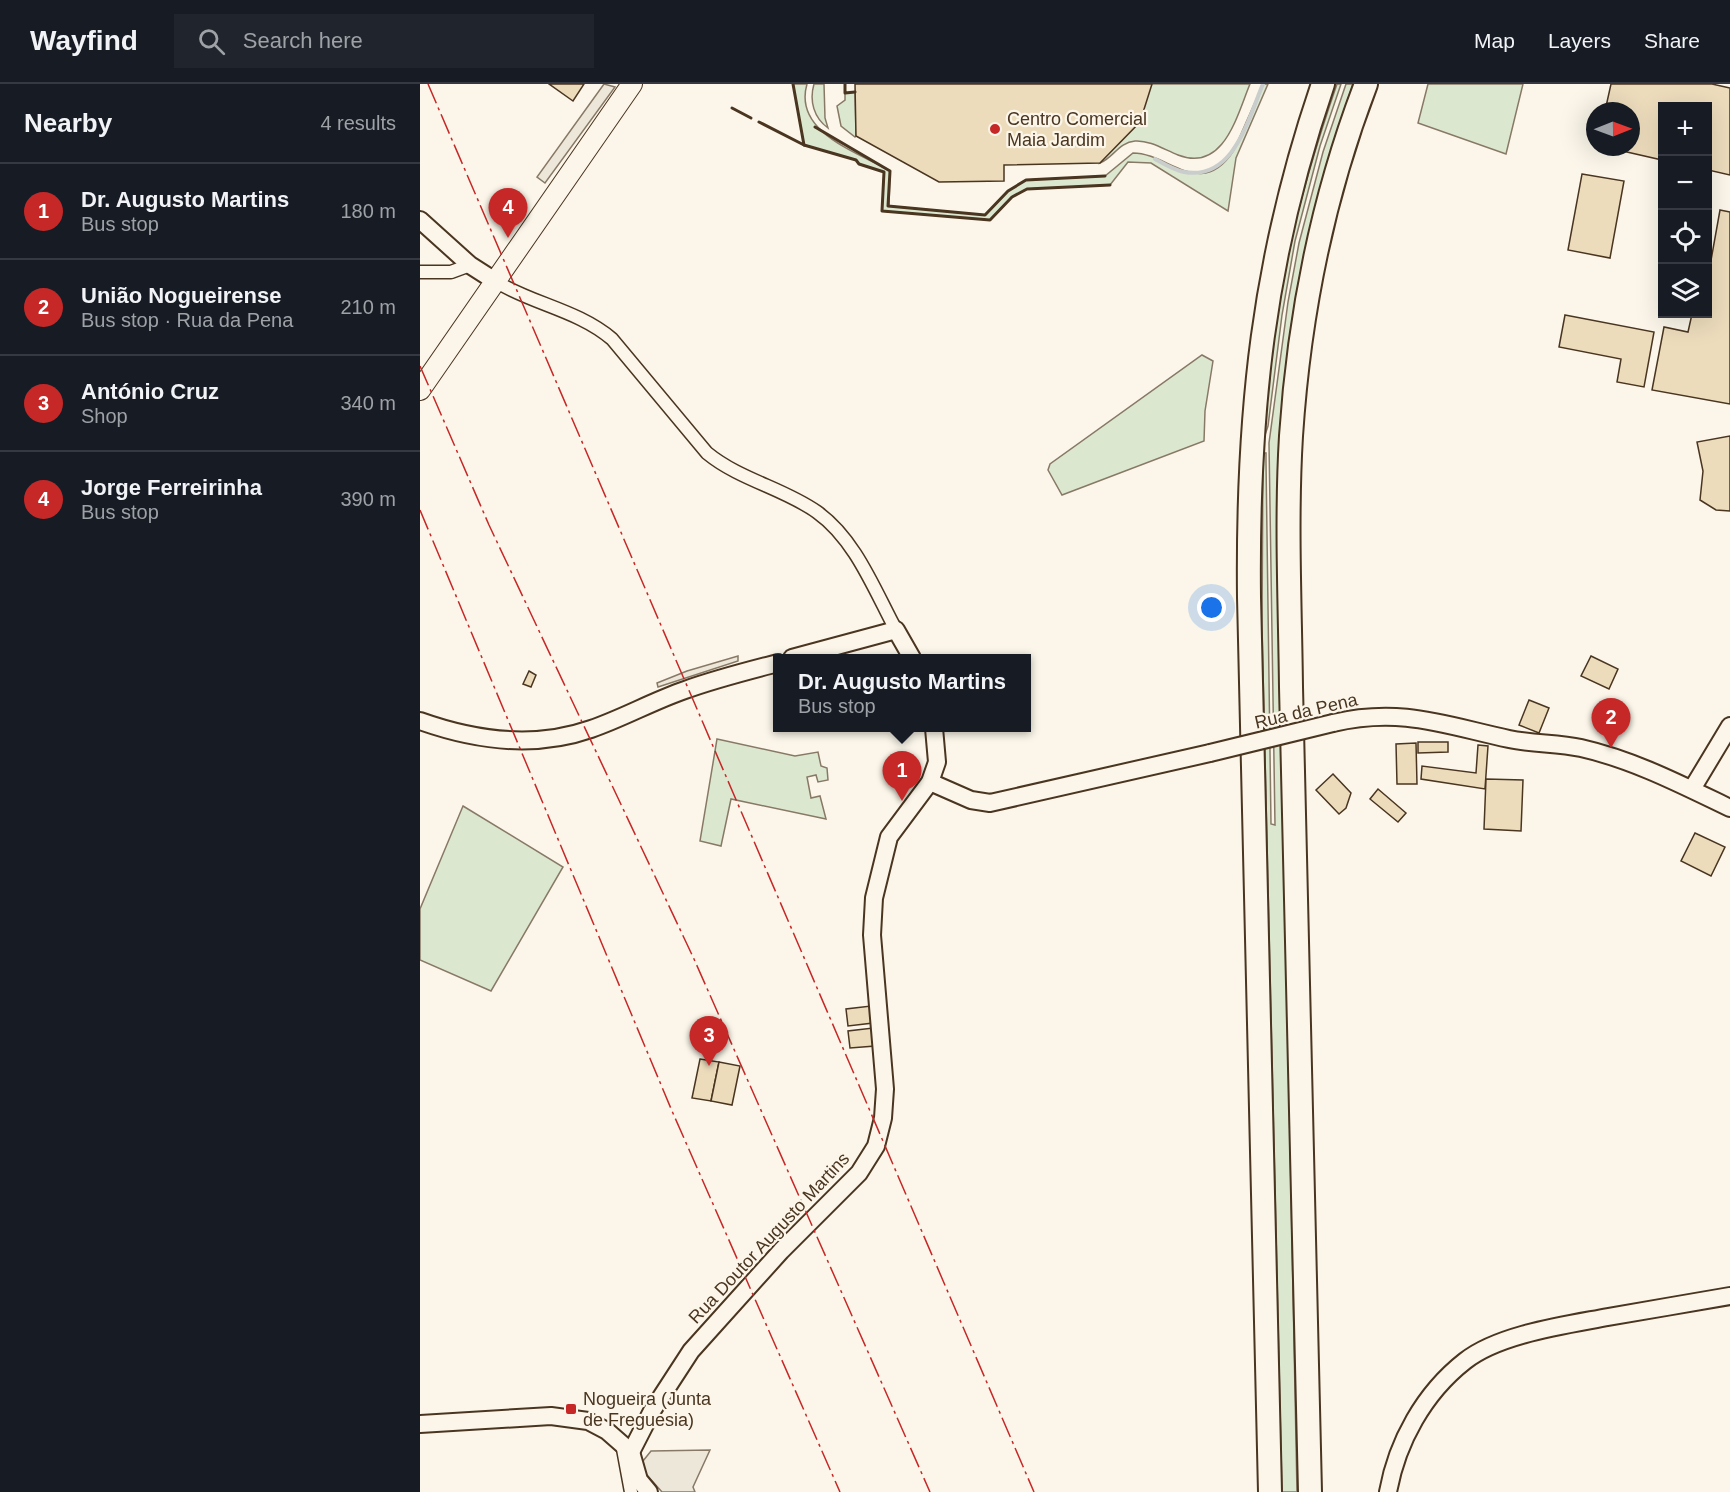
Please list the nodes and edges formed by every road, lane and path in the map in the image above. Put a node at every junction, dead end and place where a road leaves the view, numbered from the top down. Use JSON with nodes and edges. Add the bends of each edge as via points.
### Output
{"nodes":[{"id":1,"x":632,"y":84,"type":"edge"},
{"id":2,"x":1323,"y":84,"type":"edge"},
{"id":3,"x":1366,"y":87,"type":"edge"},
{"id":4,"x":420,"y":220,"type":"edge"},
{"id":5,"x":470,"y":265,"type":"junction"},
{"id":6,"x":420,"y":272,"type":"edge"},
{"id":7,"x":495,"y":280,"type":"junction"},
{"id":8,"x":420,"y":390,"type":"edge"},
{"id":9,"x":896,"y":630,"type":"junction"},
{"id":10,"x":807,"y":654,"type":"edge"},
{"id":11,"x":910,"y":654,"type":"edge"},
{"id":12,"x":773,"y":664,"type":"edge"},
{"id":13,"x":420,"y":721,"type":"edge"},
{"id":14,"x":1730,"y":726,"type":"edge"},
{"id":15,"x":934,"y":732,"type":"edge"},
{"id":16,"x":930,"y":782,"type":"junction"},
{"id":17,"x":1692,"y":789,"type":"junction"},
{"id":18,"x":1730,"y":808,"type":"edge"},
{"id":19,"x":1730,"y":1296,"type":"edge"},
{"id":20,"x":420,"y":1424,"type":"edge"},
{"id":21,"x":627,"y":1448,"type":"junction"},
{"id":22,"x":631,"y":1492,"type":"edge"},
{"id":23,"x":649,"y":1492,"type":"edge"},
{"id":24,"x":1269,"y":1492,"type":"edge"},
{"id":25,"x":1310,"y":1492,"type":"edge"},
{"id":26,"x":1388,"y":1492,"type":"edge"}],
"edges":[{"from":1,"to":7,"type":"main road"},
{"from":2,"to":24,"type":"highway","via":[[1295,172],[1273,262],[1256,375],[1250,460]]},
{"from":3,"to":25,"type":"highway","via":[[1335,178],[1315,262],[1300,348],[1291,436],[1291,664]]},
{"from":4,"to":5,"type":"street"},
{"from":5,"to":6,"type":"street","via":[[451,272]]},
{"from":5,"to":7,"type":"street"},
{"from":7,"to":8,"type":"main road"},
{"from":7,"to":9,"type":"street","via":[[512,292],[596,326],[612,339],[707,453],[725,468],[816,512],[850,546]]},
{"from":9,"to":10,"type":"street"},
{"from":9,"to":11,"type":"street"},
{"from":12,"to":13,"type":"street","via":[[686,689],[567,736],[499,740],[460,735]]},
{"from":14,"to":17,"type":"street"},
{"from":15,"to":16,"type":"street","name":"Rua Doutor Augusto Martins","via":[[937,762]]},
{"from":16,"to":17,"type":"street","name":"Rua da Pena","bridge":true,"via":[[971,800],[990,803],[1358,717],[1392,715],[1431,719],[1509,739],[1581,748],[1657,772]]},
{"from":16,"to":21,"type":"street","name":"Rua Doutor Augusto Martins","via":[[889,837],[874,898],[872,935],[885,1089],[876,1146],[859,1173],[781,1251],[691,1351]]},
{"from":17,"to":18,"type":"street","name":"Rua da Pena"},
{"from":19,"to":26,"type":"street","via":[[1550,1328],[1506,1340],[1466,1360],[1413,1420],[1393,1465]]},
{"from":20,"to":21,"type":"street","via":[[569,1416],[588,1420]]},
{"from":21,"to":22,"type":"street"},
{"from":21,"to":23,"type":"street","via":[[639,1480]]}]}
